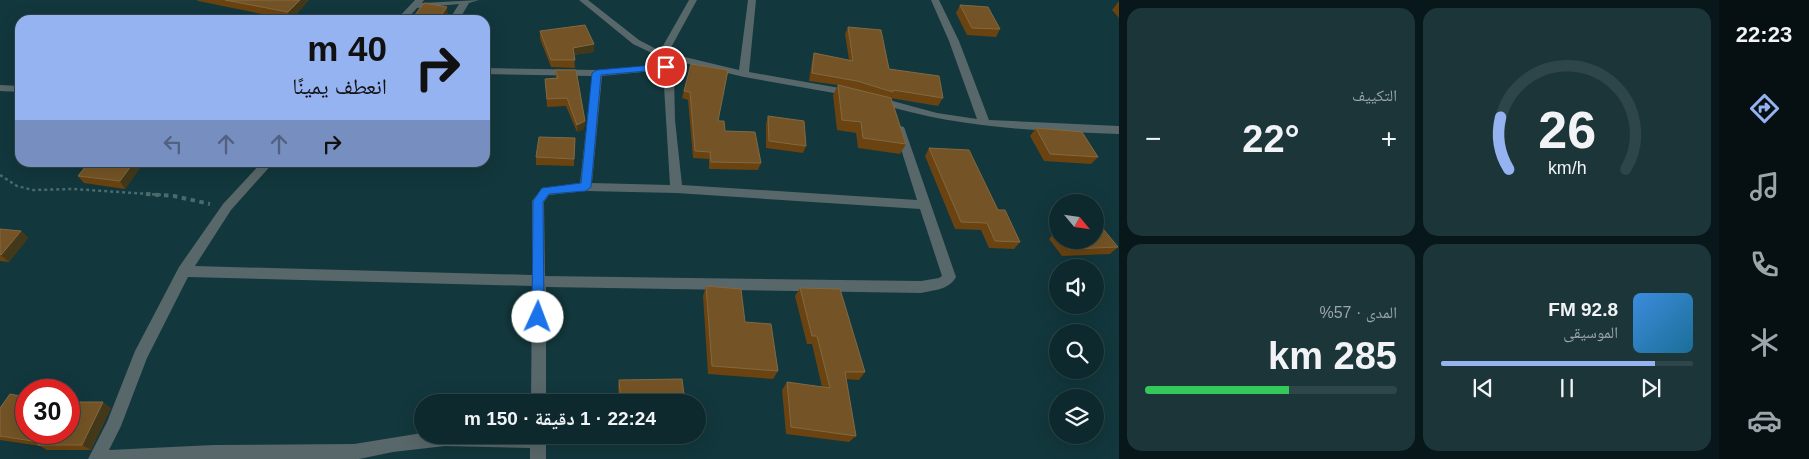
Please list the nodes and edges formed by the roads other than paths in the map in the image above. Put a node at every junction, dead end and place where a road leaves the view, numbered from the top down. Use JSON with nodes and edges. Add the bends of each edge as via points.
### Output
{"nodes":[{"id":1,"x":475,"y":0,"type":"edge"},
{"id":2,"x":583,"y":0,"type":"edge"},
{"id":3,"x":693,"y":0,"type":"edge"},
{"id":4,"x":752,"y":0,"type":"edge"},
{"id":5,"x":935,"y":0,"type":"edge"},
{"id":6,"x":464,"y":2,"type":"junction"},
{"id":7,"x":418,"y":3,"type":"edge"},
{"id":8,"x":406,"y":15,"type":"edge"},
{"id":9,"x":457,"y":15,"type":"edge"},
{"id":10,"x":662,"y":54,"type":"junction"},
{"id":11,"x":666,"y":67,"type":"junction"},
{"id":12,"x":490,"y":71,"type":"edge"},
{"id":13,"x":597,"y":73,"type":"junction"},
{"id":14,"x":744,"y":74,"type":"junction"},
{"id":15,"x":4,"y":89,"type":"edge"},
{"id":16,"x":0,"y":100,"type":"edge"},
{"id":17,"x":892,"y":106,"type":"junction"},
{"id":18,"x":984,"y":122,"type":"junction"},
{"id":19,"x":1119,"y":130,"type":"edge"},
{"id":20,"x":264,"y":167,"type":"edge"},
{"id":21,"x":586,"y":187,"type":"junction"},
{"id":22,"x":676,"y":189,"type":"junction"},
{"id":23,"x":924,"y":205,"type":"junction"},
{"id":24,"x":184,"y":271,"type":"junction"},
{"id":25,"x":539,"y":281,"type":"junction"},
{"id":26,"x":538,"y":394,"type":"edge"},
{"id":27,"x":414,"y":442,"type":"edge"},
{"id":28,"x":538,"y":444,"type":"edge"},
{"id":29,"x":306,"y":456,"type":"edge"},
{"id":30,"x":96,"y":459,"type":"edge"},
{"id":31,"x":538,"y":459,"type":"edge"}],
"edges":[{"from":1,"to":6,"type":"street"},
{"from":2,"to":10,"type":"street","via":[[636,42]]},
{"from":3,"to":10,"type":"street"},
{"from":4,"to":14,"type":"street"},
{"from":5,"to":18,"type":"street"},
{"from":6,"to":7,"type":"street"},
{"from":6,"to":9,"type":"street"},
{"from":7,"to":8,"type":"street"},
{"from":10,"to":11,"type":"street"},
{"from":10,"to":14,"type":"street"},
{"from":11,"to":13,"type":"street"},
{"from":11,"to":22,"type":"street"},
{"from":12,"to":13,"type":"street"},
{"from":13,"to":21,"type":"street"},
{"from":14,"to":17,"type":"street","via":[[863,96]]},
{"from":15,"to":16,"type":"street"},
{"from":17,"to":18,"type":"street","via":[[952,120]]},
{"from":17,"to":23,"type":"street"},
{"from":18,"to":19,"type":"street","via":[[1040,128]]},
{"from":20,"to":24,"type":"street","via":[[228,207]]},
{"from":21,"to":22,"type":"street"},
{"from":21,"to":25,"type":"street","via":[[546,191],[538,201]]},
{"from":22,"to":23,"type":"street"},
{"from":23,"to":25,"type":"street","via":[[949,277],[943,284],[921,287]]},
{"from":24,"to":25,"type":"street"},
{"from":24,"to":30,"type":"street","via":[[140,356],[113,426]]},
{"from":25,"to":26,"type":"street"},
{"from":27,"to":29,"type":"street"},
{"from":28,"to":31,"type":"street"},
{"from":29,"to":30,"type":"street","via":[[213,452]]}]}
